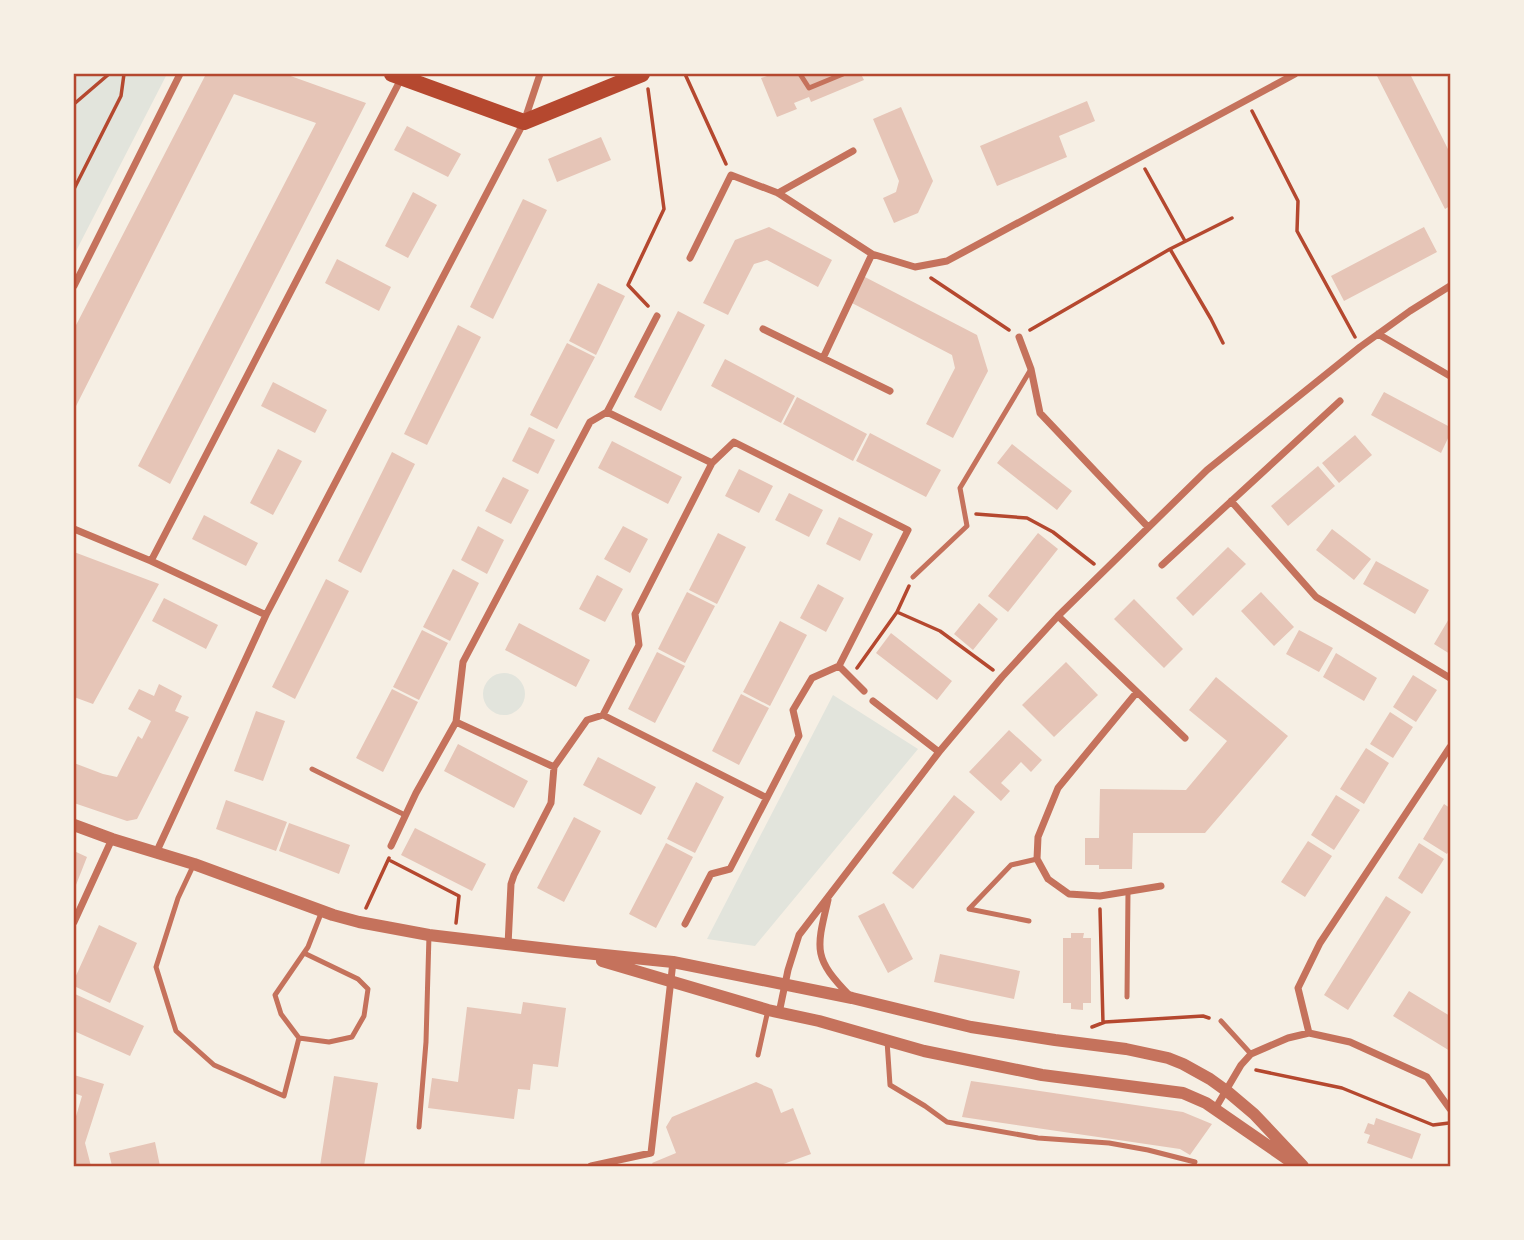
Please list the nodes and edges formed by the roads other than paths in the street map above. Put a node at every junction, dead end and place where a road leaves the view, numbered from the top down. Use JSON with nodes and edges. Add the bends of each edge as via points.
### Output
{"nodes":[{"id":1,"x":180,"y":74,"type":"edge"},
{"id":2,"x":540,"y":74,"type":"edge"},
{"id":3,"x":800,"y":74,"type":"edge"},
{"id":4,"x":843,"y":74,"type":"edge"},
{"id":5,"x":1295,"y":74,"type":"edge"},
{"id":6,"x":397,"y":75,"type":"edge"},
{"id":7,"x":1284,"y":76,"type":"edge"},
{"id":8,"x":645,"y":80,"type":"edge"},
{"id":9,"x":524,"y":122,"type":"junction"},
{"id":10,"x":853,"y":150,"type":"dead end"},
{"id":11,"x":778,"y":193,"type":"junction"},
{"id":12,"x":873,"y":254,"type":"junction"},
{"id":13,"x":690,"y":258,"type":"dead end"},
{"id":14,"x":74,"y":286,"type":"edge"},
{"id":15,"x":1451,"y":286,"type":"edge"},
{"id":16,"x":657,"y":316,"type":"road end"},
{"id":17,"x":764,"y":329,"type":"dead end"},
{"id":18,"x":1378,"y":334,"type":"junction"},
{"id":19,"x":1019,"y":337,"type":"road end"},
{"id":20,"x":822,"y":358,"type":"junction"},
{"id":21,"x":1031,"y":369,"type":"junction"},
{"id":22,"x":1451,"y":376,"type":"edge"},
{"id":23,"x":890,"y":391,"type":"dead end"},
{"id":24,"x":1340,"y":401,"type":"dead end"},
{"id":25,"x":607,"y":412,"type":"junction"},
{"id":26,"x":712,"y":463,"type":"junction"},
{"id":27,"x":1231,"y":502,"type":"junction"},
{"id":28,"x":1148,"y":527,"type":"junction"},
{"id":29,"x":74,"y":529,"type":"edge"},
{"id":30,"x":151,"y":561,"type":"junction"},
{"id":31,"x":1162,"y":565,"type":"dead end"},
{"id":32,"x":913,"y":578,"type":"road end"},
{"id":33,"x":266,"y":615,"type":"junction"},
{"id":34,"x":1058,"y":616,"type":"junction"},
{"id":35,"x":839,"y":666,"type":"junction"},
{"id":36,"x":1451,"y":678,"type":"edge"},
{"id":37,"x":864,"y":691,"type":"dead end"},
{"id":38,"x":1137,"y":692,"type":"junction"},
{"id":39,"x":873,"y":701,"type":"dead end"},
{"id":40,"x":603,"y":715,"type":"junction"},
{"id":41,"x":456,"y":722,"type":"junction"},
{"id":42,"x":1185,"y":738,"type":"dead end"},
{"id":43,"x":1451,"y":747,"type":"edge"},
{"id":44,"x":939,"y":752,"type":"junction"},
{"id":45,"x":554,"y":766,"type":"junction"},
{"id":46,"x":312,"y":769,"type":"dead end"},
{"id":47,"x":767,"y":797,"type":"junction"},
{"id":48,"x":405,"y":815,"type":"junction"},
{"id":49,"x":74,"y":825,"type":"edge"},
{"id":50,"x":112,"y":839,"type":"junction"},
{"id":51,"x":391,"y":846,"type":"road end"},
{"id":52,"x":156,"y":853,"type":"junction"},
{"id":53,"x":1037,"y":859,"type":"junction"},
{"id":54,"x":194,"y":864,"type":"junction"},
{"id":55,"x":1161,"y":886,"type":"dead end"},
{"id":56,"x":1128,"y":891,"type":"junction"},
{"id":57,"x":829,"y":896,"type":"junction"},
{"id":58,"x":323,"y":911,"type":"junction"},
{"id":59,"x":1029,"y":921,"type":"dead end"},
{"id":60,"x":74,"y":922,"type":"edge"},
{"id":61,"x":685,"y":924,"type":"dead end"},
{"id":62,"x":429,"y":935,"type":"junction"},
{"id":63,"x":508,"y":945,"type":"junction"},
{"id":64,"x":575,"y":952,"type":"junction"},
{"id":65,"x":304,"y":953,"type":"junction"},
{"id":66,"x":673,"y":962,"type":"junction"},
{"id":67,"x":669,"y":981,"type":"junction"},
{"id":68,"x":785,"y":985,"type":"junction"},
{"id":69,"x":1127,"y":997,"type":"dead end"},
{"id":70,"x":852,"y":998,"type":"junction"},
{"id":71,"x":774,"y":1011,"type":"junction"},
{"id":72,"x":1221,"y":1021,"type":"road end"},
{"id":73,"x":1309,"y":1033,"type":"junction"},
{"id":74,"x":299,"y":1038,"type":"junction"},
{"id":75,"x":887,"y":1041,"type":"junction"},
{"id":76,"x":1251,"y":1054,"type":"junction"},
{"id":77,"x":758,"y":1055,"type":"dead end"},
{"id":78,"x":1226,"y":1090,"type":"junction"},
{"id":79,"x":1215,"y":1109,"type":"junction"},
{"id":80,"x":1451,"y":1109,"type":"edge"},
{"id":81,"x":419,"y":1127,"type":"dead end"},
{"id":82,"x":1195,"y":1162,"type":"dead end"},
{"id":83,"x":591,"y":1167,"type":"edge"},
{"id":84,"x":1297,"y":1167,"type":"edge"},
{"id":85,"x":1303,"y":1167,"type":"edge"}],
"edges":[{"from":1,"to":14,"type":"street"},
{"from":2,"to":9,"type":"street"},
{"from":3,"to":4,"type":"lane","via":[[809,88]]},
{"from":5,"to":7,"type":"street"},
{"from":6,"to":9,"type":"main road"},
{"from":6,"to":30,"type":"street"},
{"from":7,"to":12,"type":"street","via":[[947,261],[915,267]]},
{"from":8,"to":9,"type":"main road"},
{"from":9,"to":33,"type":"street"},
{"from":10,"to":11,"type":"street"},
{"from":11,"to":12,"type":"street"},
{"from":11,"to":13,"type":"street","via":[[731,176]]},
{"from":12,"to":20,"type":"street"},
{"from":15,"to":18,"type":"street"},
{"from":16,"to":25,"type":"street"},
{"from":17,"to":20,"type":"street"},
{"from":18,"to":22,"type":"street"},
{"from":18,"to":28,"type":"street","via":[[1207,470]]},
{"from":19,"to":21,"type":"street"},
{"from":20,"to":23,"type":"street"},
{"from":21,"to":28,"type":"street","via":[[1040,413]]},
{"from":21,"to":32,"type":"lane","via":[[960,488],[967,526]]},
{"from":24,"to":27,"type":"street"},
{"from":25,"to":26,"type":"street"},
{"from":25,"to":41,"type":"street","via":[[590,422],[463,662]]},
{"from":26,"to":35,"type":"street","via":[[734,442],[908,530]]},
{"from":26,"to":40,"type":"street","via":[[635,614],[639,645]]},
{"from":27,"to":31,"type":"street"},
{"from":27,"to":36,"type":"street","via":[[1316,597]]},
{"from":28,"to":34,"type":"street"},
{"from":29,"to":30,"type":"street"},
{"from":30,"to":33,"type":"street"},
{"from":33,"to":52,"type":"street"},
{"from":34,"to":38,"type":"street"},
{"from":34,"to":44,"type":"street"},
{"from":35,"to":37,"type":"street"},
{"from":35,"to":47,"type":"street","via":[[812,678],[793,710],[799,736]]},
{"from":38,"to":42,"type":"street"},
{"from":38,"to":53,"type":"street","via":[[1058,788],[1038,837]]},
{"from":39,"to":44,"type":"street"},
{"from":40,"to":45,"type":"street","via":[[587,720]]},
{"from":40,"to":47,"type":"street"},
{"from":41,"to":45,"type":"street"},
{"from":41,"to":48,"type":"street"},
{"from":43,"to":73,"type":"street","via":[[1320,943],[1298,988]]},
{"from":44,"to":57,"type":"street"},
{"from":45,"to":63,"type":"street","via":[[551,803],[511,884]]},
{"from":46,"to":48,"type":"lane"},
{"from":47,"to":61,"type":"street","via":[[730,869],[711,874]]},
{"from":48,"to":51,"type":"street"},
{"from":49,"to":50,"type":"street"},
{"from":50,"to":52,"type":"street"},
{"from":50,"to":60,"type":"street"},
{"from":52,"to":54,"type":"street"},
{"from":53,"to":56,"type":"street","via":[[1048,880],[1069,894],[1100,896]]},
{"from":53,"to":59,"type":"lane","via":[[1011,865],[969,909]]},
{"from":54,"to":58,"type":"street"},
{"from":54,"to":74,"type":"lane","via":[[156,967],[176,1031],[214,1065],[284,1097]]},
{"from":55,"to":56,"type":"street"},
{"from":56,"to":69,"type":"lane"},
{"from":57,"to":68,"type":"street","via":[[799,934]]},
{"from":57,"to":70,"type":"street","via":[[819,949],[825,967]]},
{"from":58,"to":62,"type":"street"},
{"from":58,"to":65,"type":"lane"},
{"from":62,"to":63,"type":"street"},
{"from":62,"to":81,"type":"lane"},
{"from":63,"to":64,"type":"street"},
{"from":64,"to":66,"type":"street"},
{"from":64,"to":67,"type":"street"},
{"from":65,"to":74,"type":"lane","via":[[275,995],[281,1014]]},
{"from":65,"to":74,"type":"lane","via":[[369,989],[364,1016],[352,1037],[329,1042]]},
{"from":66,"to":67,"type":"street"},
{"from":66,"to":68,"type":"street"},
{"from":67,"to":71,"type":"street"},
{"from":67,"to":83,"type":"street","via":[[651,1153]]},
{"from":68,"to":70,"type":"street"},
{"from":68,"to":71,"type":"street"},
{"from":70,"to":78,"type":"street","via":[[971,1027],[1146,1052],[1183,1064]]},
{"from":71,"to":75,"type":"street"},
{"from":71,"to":77,"type":"lane"},
{"from":72,"to":76,"type":"lane"},
{"from":73,"to":76,"type":"street"},
{"from":73,"to":80,"type":"street","via":[[1350,1042],[1427,1077]]},
{"from":75,"to":79,"type":"street","via":[[1042,1075],[1183,1093]]},
{"from":75,"to":82,"type":"lane","via":[[891,1084],[947,1122],[1038,1138],[1109,1143]]},
{"from":76,"to":78,"type":"street"},
{"from":78,"to":79,"type":"street"},
{"from":78,"to":85,"type":"street"},
{"from":79,"to":84,"type":"street"}]}
